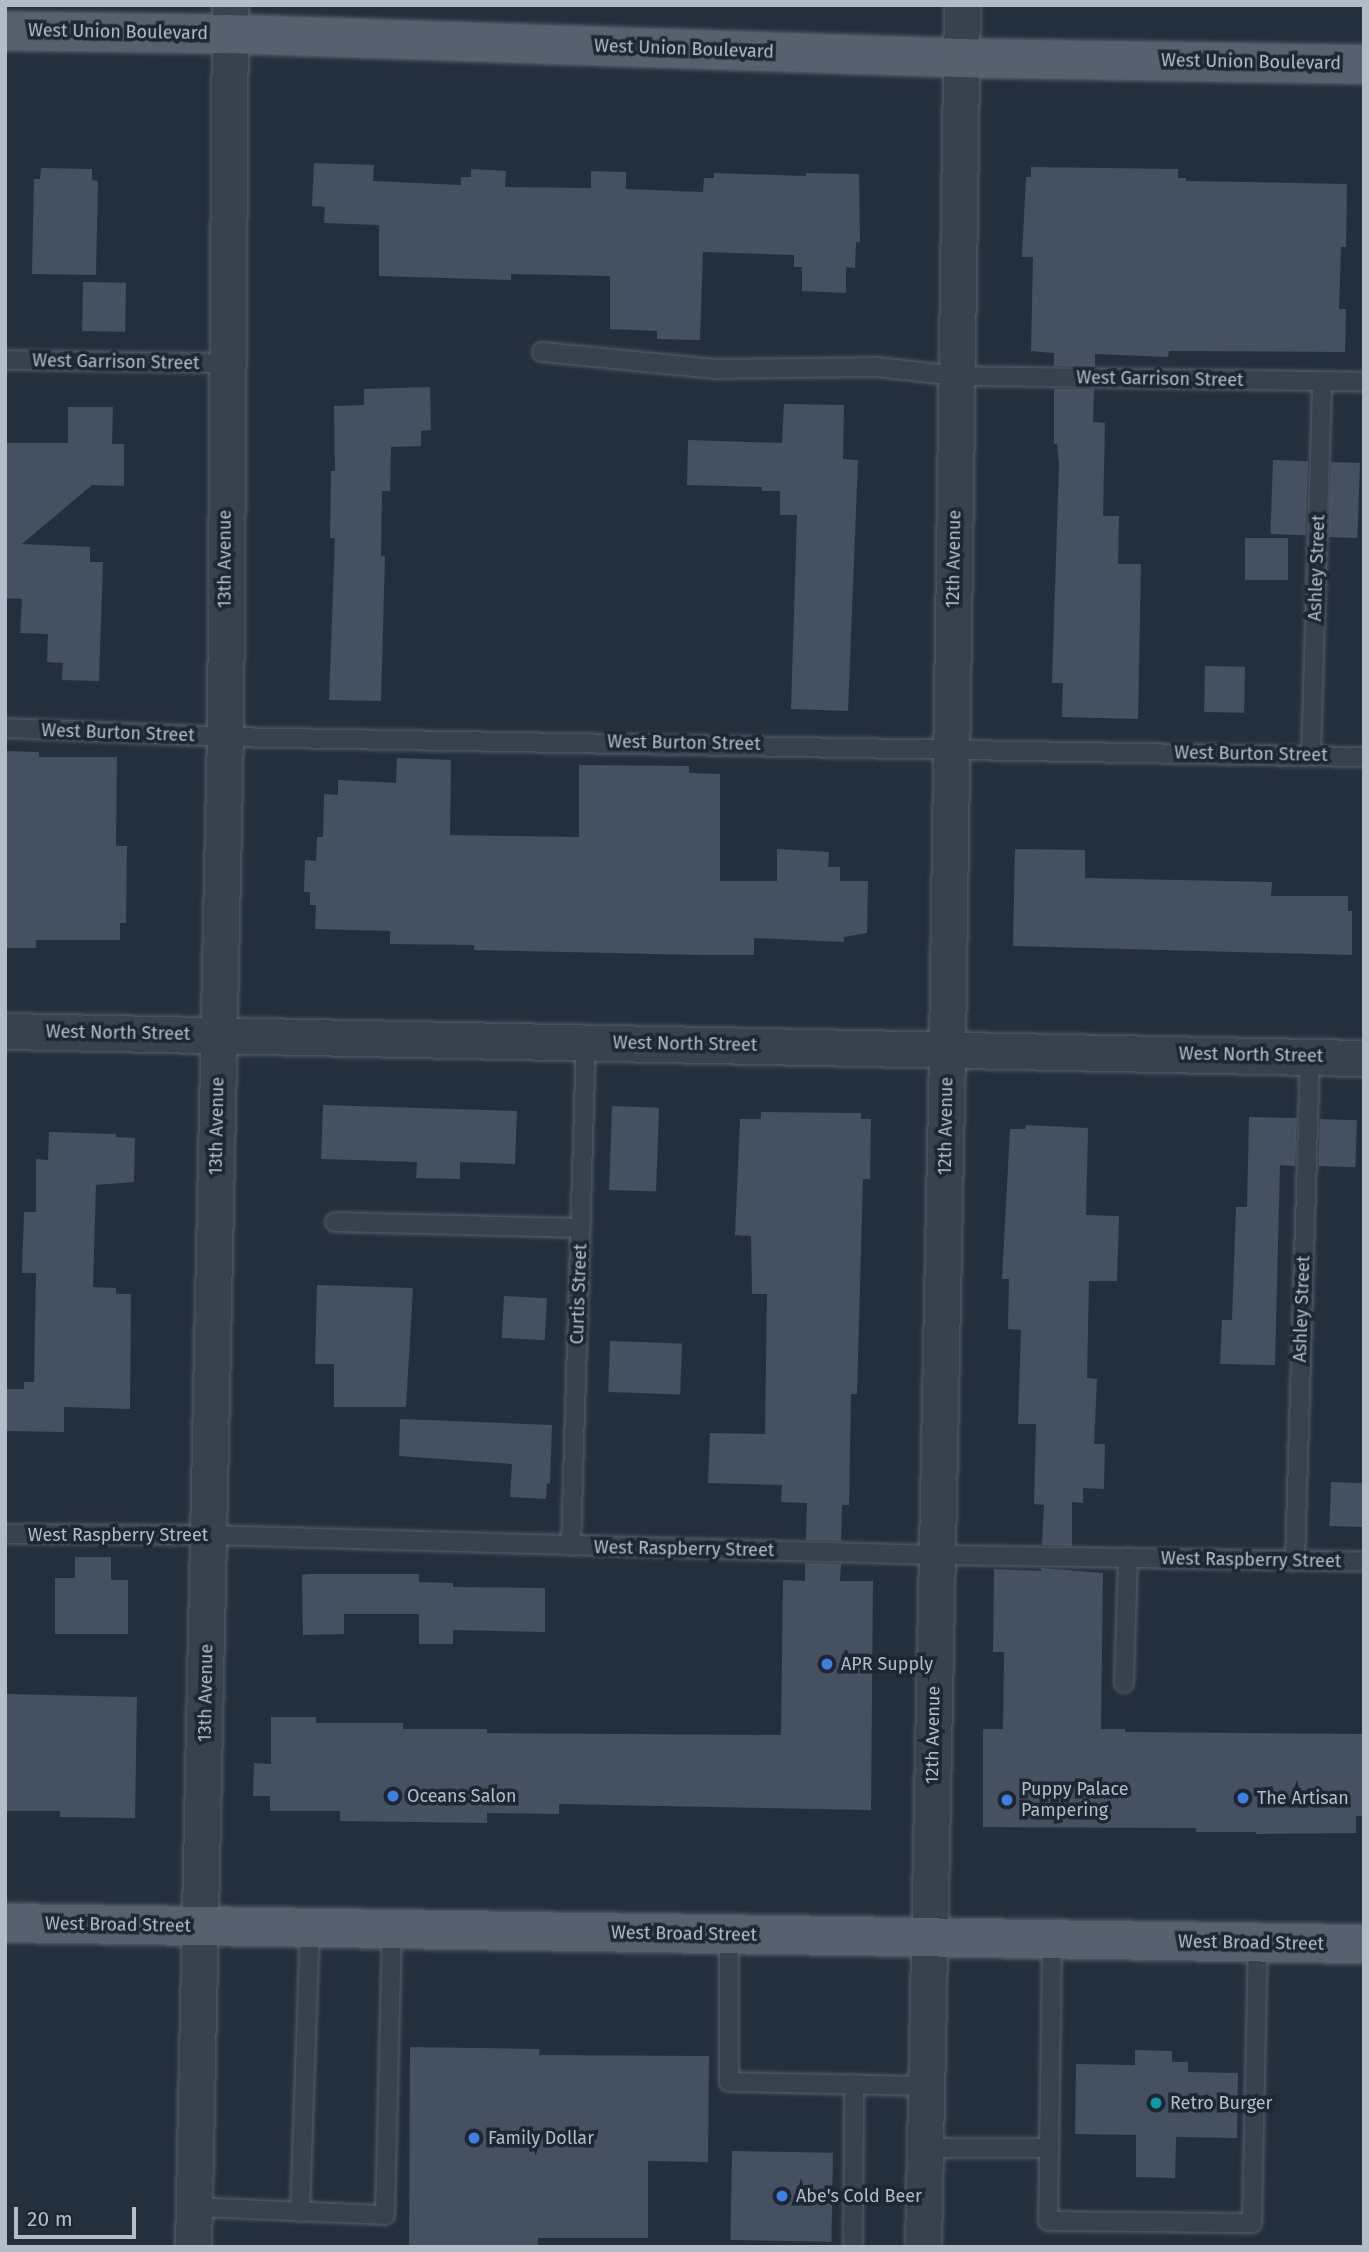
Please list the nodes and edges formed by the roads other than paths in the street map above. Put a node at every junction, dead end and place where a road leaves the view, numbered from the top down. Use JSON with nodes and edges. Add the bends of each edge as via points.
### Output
{"nodes":[{"id":1,"x":962,"y":5,"type":"edge"},
{"id":2,"x":230,"y":20,"type":"edge"},
{"id":3,"x":5,"y":31,"type":"edge"},
{"id":4,"x":961,"y":58,"type":"junction"},
{"id":5,"x":1364,"y":64,"type":"edge"},
{"id":6,"x":542,"y":352,"type":"dead end"},
{"id":7,"x":5,"y":360,"type":"edge"},
{"id":8,"x":226,"y":363,"type":"junction"},
{"id":9,"x":956,"y":376,"type":"junction"},
{"id":10,"x":1322,"y":381,"type":"junction"},
{"id":11,"x":1364,"y":382,"type":"edge"},
{"id":12,"x":5,"y":729,"type":"edge"},
{"id":13,"x":225,"y":737,"type":"junction"},
{"id":14,"x":951,"y":747,"type":"junction"},
{"id":15,"x":1311,"y":756,"type":"junction"},
{"id":16,"x":1364,"y":757,"type":"edge"},
{"id":17,"x":5,"y":1031,"type":"edge"},
{"id":18,"x":218,"y":1034,"type":"junction"},
{"id":19,"x":586,"y":1042,"type":"junction"},
{"id":20,"x":947,"y":1048,"type":"junction"},
{"id":21,"x":1310,"y":1057,"type":"junction"},
{"id":22,"x":1364,"y":1058,"type":"edge"},
{"id":23,"x":335,"y":1222,"type":"dead end"},
{"id":24,"x":581,"y":1228,"type":"junction"},
{"id":25,"x":5,"y":1534,"type":"edge"},
{"id":26,"x":208,"y":1535,"type":"junction"},
{"id":27,"x":571,"y":1546,"type":"junction"},
{"id":28,"x":936,"y":1555,"type":"junction"},
{"id":29,"x":1128,"y":1556,"type":"junction"},
{"id":30,"x":1295,"y":1561,"type":"junction"},
{"id":31,"x":1364,"y":1562,"type":"edge"},
{"id":32,"x":1124,"y":1683,"type":"dead end"},
{"id":33,"x":5,"y":1923,"type":"edge"},
{"id":34,"x":201,"y":1926,"type":"junction"},
{"id":35,"x":310,"y":1928,"type":"junction"},
{"id":36,"x":392,"y":1930,"type":"junction"},
{"id":37,"x":729,"y":1935,"type":"junction"},
{"id":38,"x":929,"y":1939,"type":"junction"},
{"id":39,"x":1052,"y":1940,"type":"junction"},
{"id":40,"x":1258,"y":1943,"type":"junction"},
{"id":41,"x":1364,"y":1944,"type":"edge"},
{"id":42,"x":855,"y":2084,"type":"junction"},
{"id":43,"x":926,"y":2086,"type":"junction"},
{"id":44,"x":925,"y":2148,"type":"junction"},
{"id":45,"x":1049,"y":2148,"type":"junction"},
{"id":46,"x":194,"y":2207,"type":"junction"},
{"id":47,"x":300,"y":2212,"type":"junction"},
{"id":48,"x":193,"y":2247,"type":"edge"},
{"id":49,"x":853,"y":2247,"type":"edge"},
{"id":50,"x":923,"y":2247,"type":"edge"}],
"edges":[{"from":1,"to":4,"type":"street","name":"12th Avenue"},
{"from":2,"to":3,"type":"main road","name":"West Union Boulevard"},
{"from":2,"to":4,"type":"main road","name":"West Union Boulevard"},
{"from":2,"to":8,"type":"street","name":"13th Avenue"},
{"from":4,"to":5,"type":"main road","name":"West Union Boulevard"},
{"from":4,"to":9,"type":"street","name":"12th Avenue"},
{"from":6,"to":9,"type":"lane","name":"West Garrison Street","via":[[716,369],[877,368]]},
{"from":7,"to":8,"type":"lane","name":"West Garrison Street"},
{"from":8,"to":13,"type":"street","name":"13th Avenue"},
{"from":9,"to":10,"type":"lane","name":"West Garrison Street"},
{"from":9,"to":14,"type":"street","name":"12th Avenue"},
{"from":10,"to":11,"type":"lane","name":"West Garrison Street"},
{"from":10,"to":15,"type":"lane","name":"Ashley Street"},
{"from":12,"to":13,"type":"lane","name":"West Burton Street"},
{"from":13,"to":14,"type":"lane","name":"West Burton Street"},
{"from":13,"to":18,"type":"street","name":"13th Avenue"},
{"from":14,"to":15,"type":"lane","name":"West Burton Street"},
{"from":14,"to":20,"type":"street","name":"12th Avenue"},
{"from":15,"to":16,"type":"lane","name":"West Burton Street"},
{"from":17,"to":18,"type":"street","name":"West North Street"},
{"from":18,"to":19,"type":"street","name":"West North Street"},
{"from":18,"to":26,"type":"street","name":"13th Avenue"},
{"from":19,"to":20,"type":"street","name":"West North Street"},
{"from":19,"to":24,"type":"lane","name":"Curtis Street"},
{"from":20,"to":21,"type":"street","name":"West North Street"},
{"from":20,"to":28,"type":"street","name":"12th Avenue"},
{"from":21,"to":22,"type":"street","name":"West North Street"},
{"from":21,"to":30,"type":"lane","name":"Ashley Street"},
{"from":23,"to":24,"type":"lane"},
{"from":24,"to":27,"type":"lane","name":"Curtis Street"},
{"from":25,"to":26,"type":"lane","name":"West Raspberry Street"},
{"from":26,"to":27,"type":"lane","name":"West Raspberry Street"},
{"from":26,"to":34,"type":"street","name":"13th Avenue"},
{"from":27,"to":28,"type":"lane","name":"West Raspberry Street"},
{"from":28,"to":29,"type":"lane","name":"West Raspberry Street"},
{"from":28,"to":38,"type":"street","name":"12th Avenue"},
{"from":29,"to":30,"type":"lane","name":"West Raspberry Street"},
{"from":29,"to":32,"type":"lane"},
{"from":30,"to":31,"type":"lane","name":"West Raspberry Street"},
{"from":33,"to":34,"type":"main road","name":"West Broad Street"},
{"from":34,"to":35,"type":"main road","name":"West Broad Street"},
{"from":34,"to":46,"type":"street","name":"13th Avenue"},
{"from":35,"to":36,"type":"main road","name":"West Broad Street"},
{"from":35,"to":47,"type":"lane"},
{"from":36,"to":37,"type":"main road","name":"West Broad Street"},
{"from":36,"to":47,"type":"lane","via":[[385,2215]]},
{"from":37,"to":38,"type":"main road","name":"West Broad Street"},
{"from":37,"to":42,"type":"lane","via":[[729,2082]]},
{"from":38,"to":39,"type":"main road","name":"West Broad Street"},
{"from":38,"to":43,"type":"street","name":"12th Avenue"},
{"from":39,"to":40,"type":"main road","name":"West Broad Street"},
{"from":39,"to":45,"type":"lane"},
{"from":40,"to":41,"type":"main road","name":"West Broad Street"},
{"from":40,"to":45,"type":"lane","via":[[1252,2223],[1048,2221]]},
{"from":42,"to":43,"type":"lane"},
{"from":42,"to":49,"type":"lane"},
{"from":43,"to":44,"type":"street","name":"12th Avenue"},
{"from":44,"to":45,"type":"lane"},
{"from":44,"to":50,"type":"street","name":"12th Avenue"},
{"from":46,"to":47,"type":"lane"},
{"from":46,"to":48,"type":"street","name":"13th Avenue"}]}
